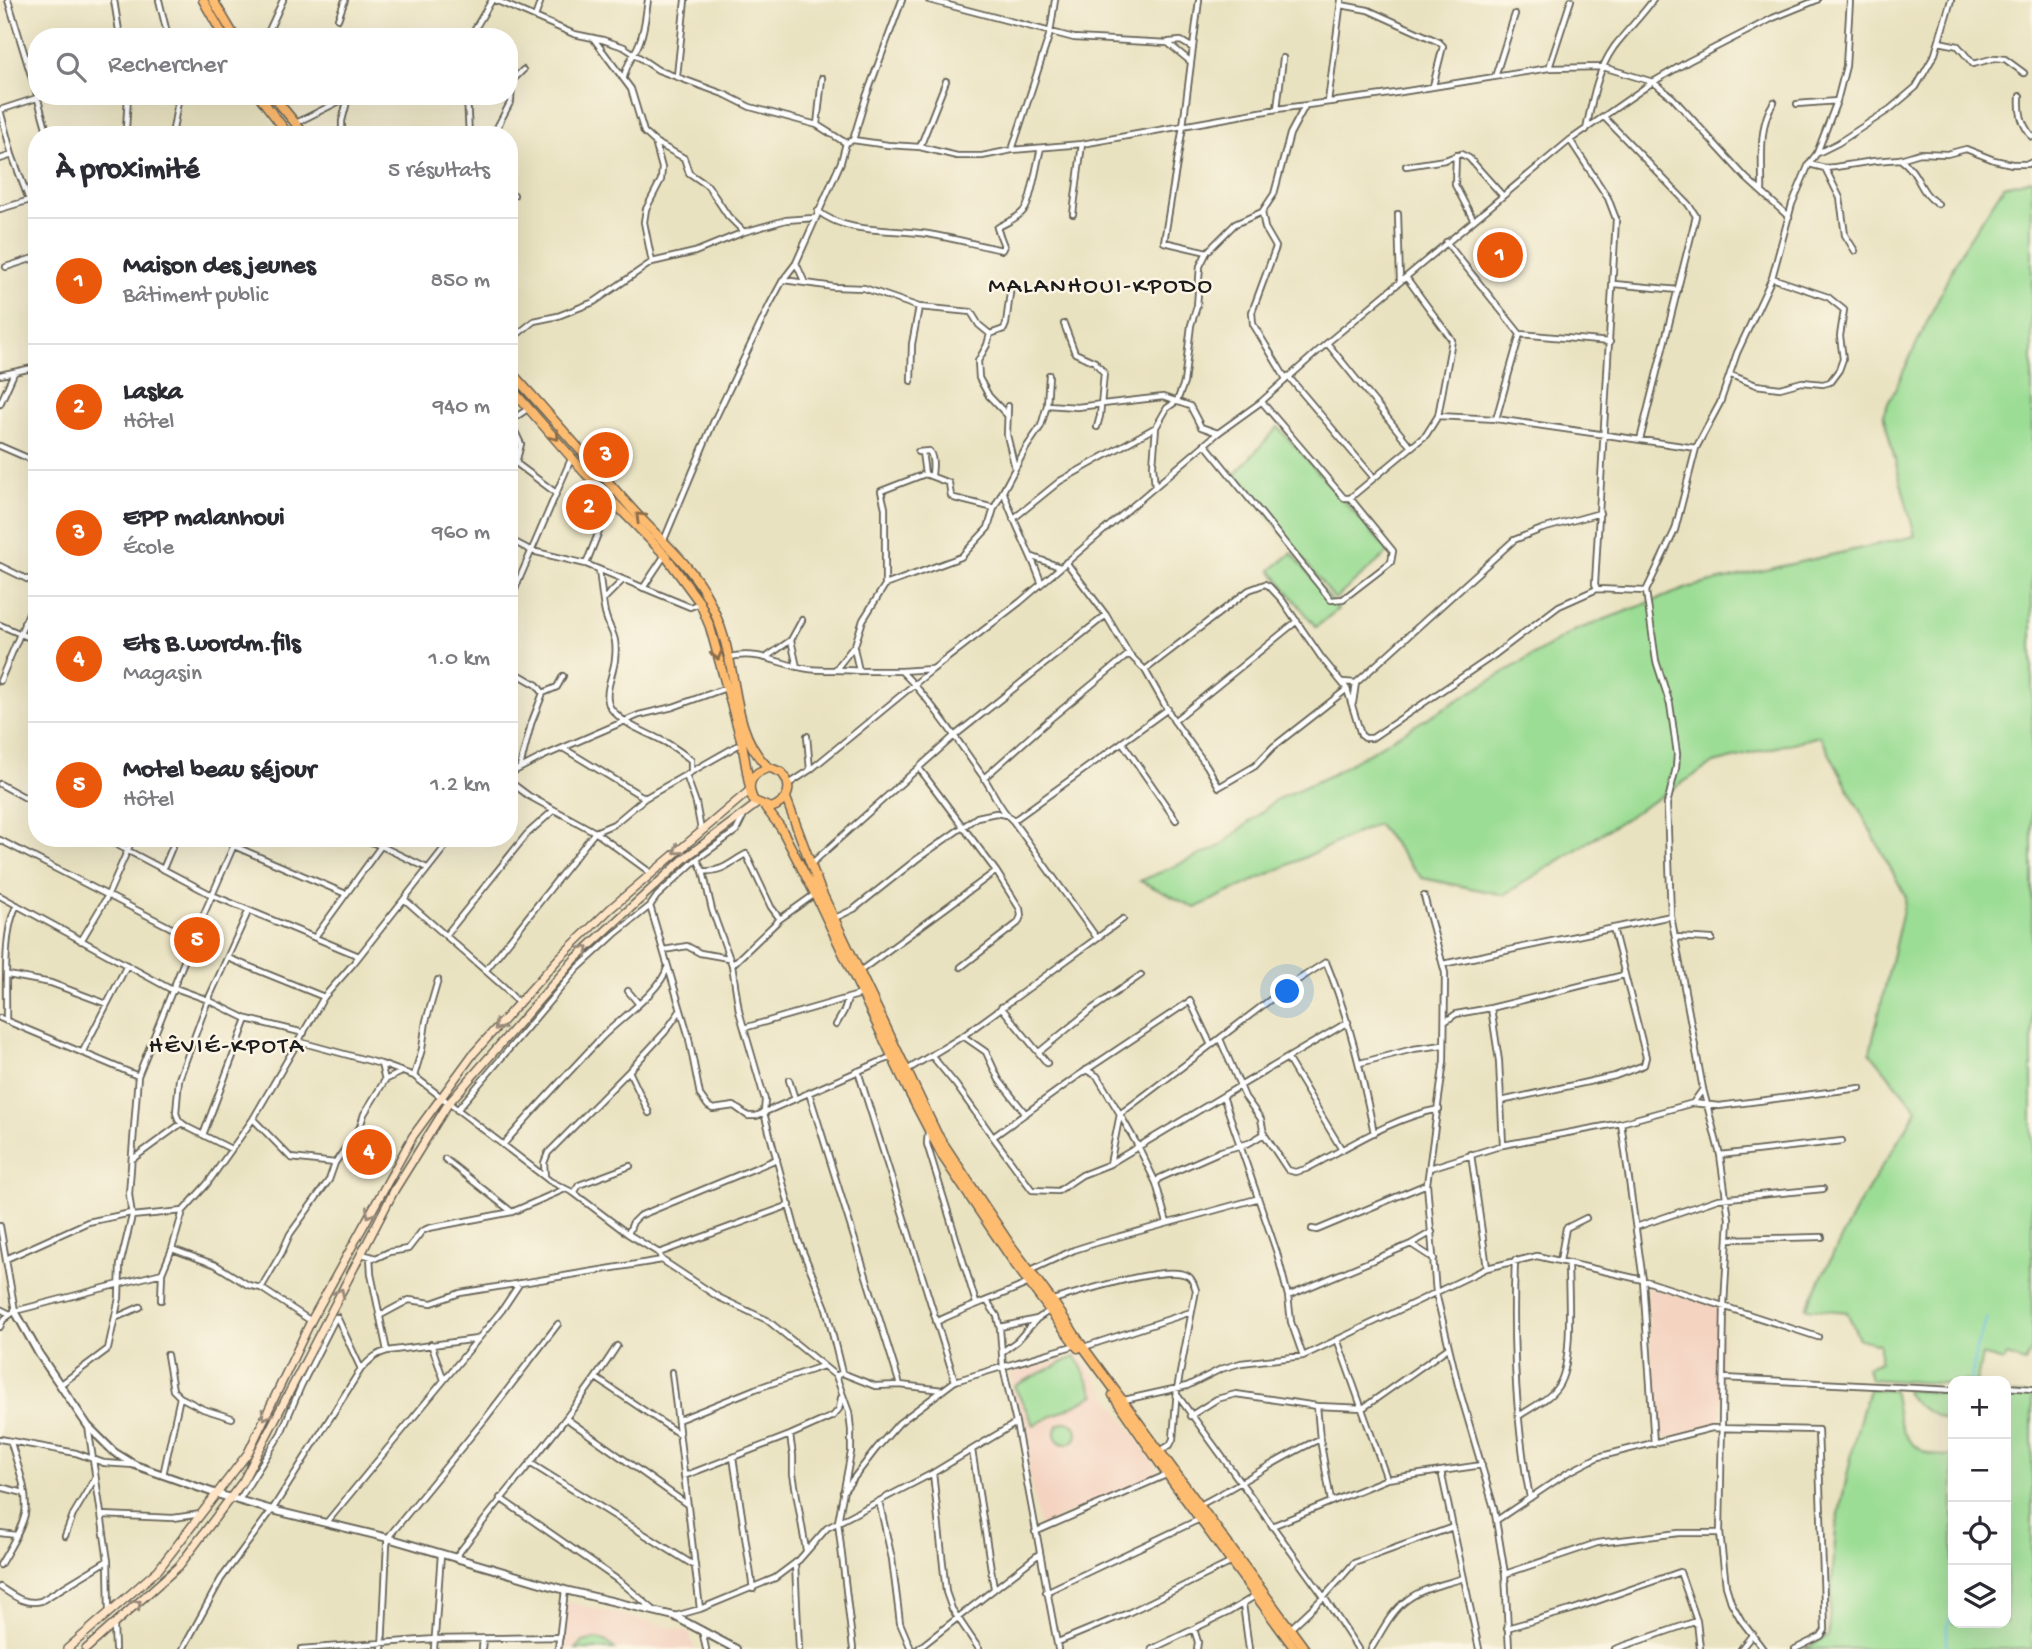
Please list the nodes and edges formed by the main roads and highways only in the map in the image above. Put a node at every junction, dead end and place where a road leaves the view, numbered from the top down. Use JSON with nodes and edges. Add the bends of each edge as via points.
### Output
{"nodes":[{"id":1,"x":203,"y":0,"type":"edge"},
{"id":2,"x":213,"y":0,"type":"edge"},
{"id":3,"x":219,"y":28,"type":"edge"},
{"id":4,"x":230,"y":28,"type":"edge"},
{"id":5,"x":266,"y":105,"type":"edge"},
{"id":6,"x":280,"y":105,"type":"edge"},
{"id":7,"x":282,"y":126,"type":"edge"},
{"id":8,"x":297,"y":126,"type":"edge"},
{"id":9,"x":518,"y":380,"type":"edge"},
{"id":10,"x":518,"y":395,"type":"edge"},
{"id":11,"x":769,"y":768,"type":"junction"},
{"id":12,"x":749,"y":788,"type":"junction"},
{"id":13,"x":786,"y":798,"type":"junction"},
{"id":14,"x":762,"y":805,"type":"junction"},
{"id":15,"x":1080,"y":1345,"type":"junction"},
{"id":16,"x":67,"y":1649,"type":"edge"},
{"id":17,"x":86,"y":1649,"type":"edge"},
{"id":18,"x":1296,"y":1649,"type":"edge"},
{"id":19,"x":1305,"y":1649,"type":"edge"}],
"edges":[{"from":1,"to":3,"type":"main road"},
{"from":2,"to":4,"type":"main road"},
{"from":5,"to":7,"type":"main road"},
{"from":6,"to":8,"type":"main road"},
{"from":11,"to":9,"type":"main road","one_way":true,"via":[[749,740],[729,657],[698,582]]},
{"from":10,"to":12,"type":"main road","one_way":true,"via":[[665,555],[700,603],[742,743]]},
{"from":11,"to":12,"type":"main road","via":[[756,772]]},
{"from":11,"to":13,"type":"main road","via":[[782,773],[788,785]]},
{"from":12,"to":14,"type":"main road"},
{"from":12,"to":16,"type":"main road","one_way":true,"via":[[560,957],[440,1096],[413,1136],[311,1321],[248,1452],[158,1570]]},
{"from":13,"to":14,"type":"main road","via":[[776,807]]},
{"from":13,"to":15,"type":"main road","via":[[810,865],[937,1133]]},
{"from":14,"to":15,"type":"main road","via":[[781,828],[815,894],[928,1130],[966,1193],[1050,1311]]},
{"from":17,"to":14,"type":"main road","one_way":true,"via":[[179,1566],[235,1499],[395,1189],[448,1104],[575,959],[687,857]]},
{"from":15,"to":18,"type":"main road","via":[[1167,1474]]},
{"from":15,"to":19,"type":"main road"}]}
